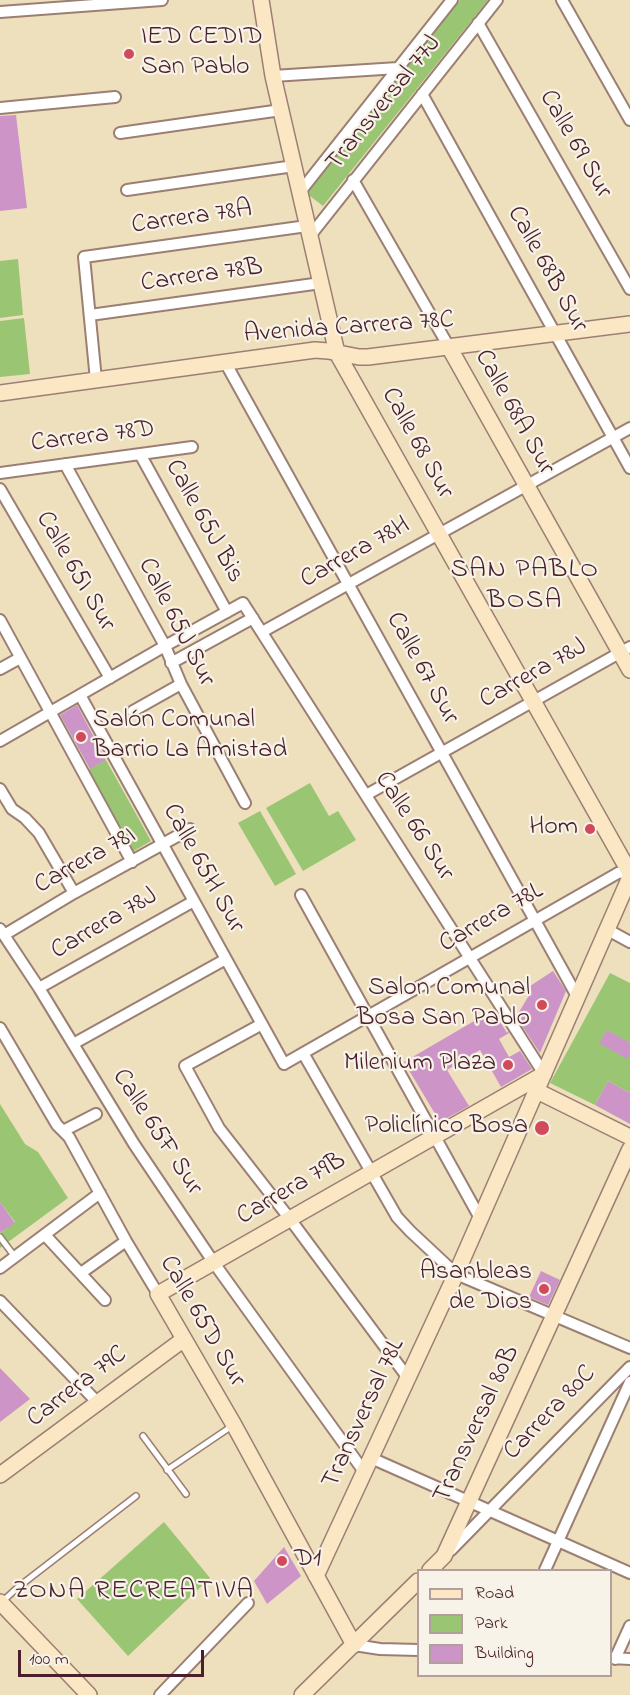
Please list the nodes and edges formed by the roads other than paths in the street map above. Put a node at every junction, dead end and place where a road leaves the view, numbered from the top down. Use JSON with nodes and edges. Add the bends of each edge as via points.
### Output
{"nodes":[{"id":1,"x":162,"y":0,"type":"edge"},
{"id":2,"x":261,"y":0,"type":"edge"},
{"id":3,"x":452,"y":0,"type":"edge"},
{"id":4,"x":497,"y":0,"type":"edge"},
{"id":5,"x":562,"y":0,"type":"edge"},
{"id":6,"x":0,"y":12,"type":"edge"},
{"id":7,"x":478,"y":23,"type":"junction"},
{"id":8,"x":398,"y":68,"type":"junction"},
{"id":9,"x":273,"y":76,"type":"junction"},
{"id":10,"x":422,"y":94,"type":"junction"},
{"id":11,"x":116,"y":97,"type":"dead end"},
{"id":12,"x":0,"y":108,"type":"edge"},
{"id":13,"x":280,"y":110,"type":"junction"},
{"id":14,"x":630,"y":120,"type":"edge"},
{"id":15,"x":120,"y":133,"type":"dead end"},
{"id":16,"x":294,"y":166,"type":"junction"},
{"id":17,"x":353,"y":180,"type":"junction"},
{"id":18,"x":127,"y":190,"type":"dead end"},
{"id":19,"x":300,"y":192,"type":"junction"},
{"id":20,"x":309,"y":231,"type":"junction"},
{"id":21,"x":321,"y":283,"type":"junction"},
{"id":22,"x":630,"y":289,"type":"edge"},
{"id":23,"x":90,"y":315,"type":"junction"},
{"id":24,"x":630,"y":324,"type":"edge"},
{"id":25,"x":555,"y":333,"type":"junction"},
{"id":26,"x":449,"y":347,"type":"junction"},
{"id":27,"x":337,"y":353,"type":"junction"},
{"id":28,"x":225,"y":362,"type":"junction"},
{"id":29,"x":96,"y":380,"type":"junction"},
{"id":30,"x":0,"y":393,"type":"edge"},
{"id":31,"x":630,"y":428,"type":"edge"},
{"id":32,"x":613,"y":438,"type":"junction"},
{"id":33,"x":192,"y":447,"type":"dead end"},
{"id":34,"x":140,"y":454,"type":"junction"},
{"id":35,"x":65,"y":464,"type":"junction"},
{"id":36,"x":630,"y":468,"type":"edge"},
{"id":37,"x":0,"y":473,"type":"edge"},
{"id":38,"x":526,"y":485,"type":"junction"},
{"id":39,"x":0,"y":489,"type":"edge"},
{"id":40,"x":5,"y":508,"type":"edge"},
{"id":41,"x":439,"y":534,"type":"junction"},
{"id":42,"x":348,"y":584,"type":"junction"},
{"id":43,"x":227,"y":612,"type":"junction"},
{"id":44,"x":253,"y":618,"type":"junction"},
{"id":45,"x":0,"y":620,"type":"edge"},
{"id":46,"x":262,"y":632,"type":"junction"},
{"id":47,"x":165,"y":646,"type":"junction"},
{"id":48,"x":625,"y":650,"type":"edge"},
{"id":49,"x":20,"y":658,"type":"junction"},
{"id":50,"x":171,"y":663,"type":"junction"},
{"id":51,"x":0,"y":669,"type":"edge"},
{"id":52,"x":630,"y":670,"type":"edge"},
{"id":53,"x":110,"y":678,"type":"junction"},
{"id":54,"x":181,"y":684,"type":"junction"},
{"id":55,"x":80,"y":695,"type":"junction"},
{"id":56,"x":533,"y":701,"type":"junction"},
{"id":57,"x":134,"y":711,"type":"dead end"},
{"id":58,"x":50,"y":712,"type":"junction"},
{"id":59,"x":0,"y":741,"type":"edge"},
{"id":60,"x":441,"y":753,"type":"junction"},
{"id":61,"x":0,"y":789,"type":"edge"},
{"id":62,"x":366,"y":795,"type":"junction"},
{"id":63,"x":245,"y":803,"type":"dead end"},
{"id":64,"x":190,"y":829,"type":"dead end"},
{"id":65,"x":163,"y":845,"type":"junction"},
{"id":66,"x":132,"y":862,"type":"junction"},
{"id":67,"x":630,"y":875,"type":"edge"},
{"id":68,"x":74,"y":893,"type":"junction"},
{"id":69,"x":301,"y":896,"type":"dead end"},
{"id":70,"x":194,"y":901,"type":"junction"},
{"id":71,"x":535,"y":920,"type":"junction"},
{"id":72,"x":608,"y":930,"type":"junction"},
{"id":73,"x":2,"y":932,"type":"edge"},
{"id":74,"x":630,"y":942,"type":"edge"},
{"id":75,"x":470,"y":958,"type":"junction"},
{"id":76,"x":226,"y":959,"type":"junction"},
{"id":77,"x":39,"y":988,"type":"junction"},
{"id":78,"x":578,"y":998,"type":"junction"},
{"id":79,"x":368,"y":1016,"type":"junction"},
{"id":80,"x":262,"y":1024,"type":"junction"},
{"id":81,"x":0,"y":1028,"type":"edge"},
{"id":82,"x":73,"y":1044,"type":"junction"},
{"id":83,"x":303,"y":1053,"type":"junction"},
{"id":84,"x":284,"y":1064,"type":"joint"},
{"id":85,"x":544,"y":1074,"type":"junction"},
{"id":86,"x":537,"y":1092,"type":"junction"},
{"id":87,"x":96,"y":1114,"type":"dead end"},
{"id":88,"x":63,"y":1131,"type":"junction"},
{"id":89,"x":435,"y":1137,"type":"junction"},
{"id":90,"x":630,"y":1137,"type":"edge"},
{"id":91,"x":630,"y":1149,"type":"edge"},
{"id":92,"x":371,"y":1173,"type":"junction"},
{"id":93,"x":100,"y":1193,"type":"junction"},
{"id":94,"x":480,"y":1218,"type":"junction"},
{"id":95,"x":290,"y":1219,"type":"junction"},
{"id":96,"x":45,"y":1235,"type":"junction"},
{"id":97,"x":0,"y":1238,"type":"edge"},
{"id":98,"x":126,"y":1241,"type":"junction"},
{"id":99,"x":15,"y":1257,"type":"junction"},
{"id":100,"x":214,"y":1263,"type":"junction"},
{"id":101,"x":0,"y":1268,"type":"edge"},
{"id":102,"x":81,"y":1274,"type":"junction"},
{"id":103,"x":456,"y":1274,"type":"junction"},
{"id":104,"x":158,"y":1294,"type":"junction"},
{"id":105,"x":105,"y":1300,"type":"dead end"},
{"id":106,"x":0,"y":1301,"type":"edge"},
{"id":107,"x":554,"y":1316,"type":"junction"},
{"id":108,"x":184,"y":1339,"type":"junction"},
{"id":109,"x":630,"y":1348,"type":"edge"},
{"id":110,"x":630,"y":1367,"type":"edge"},
{"id":111,"x":408,"y":1378,"type":"junction"},
{"id":112,"x":630,"y":1382,"type":"edge"},
{"id":113,"x":98,"y":1403,"type":"junction"},
{"id":114,"x":234,"y":1425,"type":"junction"},
{"id":115,"x":142,"y":1437,"type":"dead end"},
{"id":116,"x":368,"y":1466,"type":"junction"},
{"id":117,"x":167,"y":1470,"type":"junction"},
{"id":118,"x":0,"y":1475,"type":"edge"},
{"id":119,"x":186,"y":1494,"type":"dead end"},
{"id":120,"x":136,"y":1496,"type":"dead end"},
{"id":121,"x":469,"y":1502,"type":"junction"},
{"id":122,"x":489,"y":1511,"type":"junction"},
{"id":123,"x":559,"y":1541,"type":"junction"},
{"id":124,"x":444,"y":1556,"type":"junction"},
{"id":125,"x":430,"y":1569,"type":"edge"},
{"id":126,"x":545,"y":1569,"type":"edge"},
{"id":127,"x":630,"y":1573,"type":"edge"},
{"id":128,"x":316,"y":1576,"type":"junction"},
{"id":129,"x":417,"y":1582,"type":"edge"},
{"id":130,"x":1,"y":1603,"type":"edge"},
{"id":131,"x":248,"y":1604,"type":"dead end"},
{"id":132,"x":630,"y":1626,"type":"edge"},
{"id":133,"x":354,"y":1645,"type":"junction"},
{"id":134,"x":417,"y":1650,"type":"edge"},
{"id":135,"x":613,"y":1658,"type":"edge"},
{"id":136,"x":630,"y":1659,"type":"edge"},
{"id":137,"x":89,"y":1695,"type":"edge"},
{"id":138,"x":160,"y":1695,"type":"edge"},
{"id":139,"x":302,"y":1695,"type":"edge"}],
"edges":[{"from":1,"to":6,"type":"street"},
{"from":2,"to":9,"type":"street","name":"Calle 68 Sur"},
{"from":3,"to":8,"type":"street","name":"Transversal 77J"},
{"from":4,"to":7,"type":"street","name":"Transversal 77J"},
{"from":5,"to":14,"type":"street"},
{"from":7,"to":10,"type":"street","name":"Transversal 77J"},
{"from":7,"to":22,"type":"street","name":"Calle 69 Sur"},
{"from":8,"to":9,"type":"street"},
{"from":8,"to":19,"type":"street","name":"Transversal 77J"},
{"from":9,"to":13,"type":"street","name":"Calle 68 Sur"},
{"from":10,"to":17,"type":"street","name":"Transversal 77J"},
{"from":10,"to":25,"type":"street","name":"Calle 68B Sur"},
{"from":11,"to":12,"type":"street"},
{"from":13,"to":15,"type":"street"},
{"from":13,"to":16,"type":"street","name":"Calle 68 Sur"},
{"from":16,"to":18,"type":"street"},
{"from":16,"to":19,"type":"street","name":"Calle 68 Sur"},
{"from":17,"to":20,"type":"street","name":"Transversal 77J"},
{"from":17,"to":26,"type":"street","name":"Calle 68A Sur"},
{"from":19,"to":20,"type":"street","name":"Calle 68 Sur"},
{"from":20,"to":21,"type":"street","name":"Calle 68 Sur"},
{"from":20,"to":23,"type":"street","name":"Carrera 78A","via":[[84,257]]},
{"from":21,"to":23,"type":"street","name":"Carrera 78B"},
{"from":21,"to":27,"type":"street","name":"Calle 68 Sur"},
{"from":23,"to":29,"type":"street"},
{"from":24,"to":25,"type":"street","name":"Avenida Carrera 78C"},
{"from":25,"to":26,"type":"street","name":"Avenida Carrera 78C"},
{"from":25,"to":32,"type":"street","name":"Calle 68B Sur"},
{"from":26,"to":27,"type":"street","name":"Avenida Carrera 78C","via":[[368,357]]},
{"from":26,"to":38,"type":"street","name":"Calle 68A Sur"},
{"from":27,"to":28,"type":"street","name":"Avenida Carrera 78C","via":[[315,350]]},
{"from":27,"to":41,"type":"street","name":"Calle 68 Sur"},
{"from":28,"to":29,"type":"street","name":"Avenida Carrera 78C"},
{"from":28,"to":42,"type":"street","name":"Calle 67 Sur"},
{"from":29,"to":30,"type":"street","name":"Avenida Carrera 78C"},
{"from":31,"to":32,"type":"street","name":"Carrera 78H"},
{"from":32,"to":36,"type":"street","name":"Calle 68B Sur"},
{"from":32,"to":38,"type":"street","name":"Carrera 78H"},
{"from":33,"to":34,"type":"street","name":"Carrera 78D"},
{"from":34,"to":35,"type":"street","name":"Carrera 78D"},
{"from":34,"to":43,"type":"street","name":"Calle 65J Bis"},
{"from":35,"to":37,"type":"street","name":"Carrera 78D"},
{"from":35,"to":47,"type":"street","name":"Calle 65J Sur"},
{"from":38,"to":41,"type":"street","name":"Carrera 78H"},
{"from":38,"to":48,"type":"street","name":"Calle 68A Sur"},
{"from":39,"to":40,"type":"street","name":"Calle 65I Sur"},
{"from":40,"to":53,"type":"street","name":"Calle 65I Sur"},
{"from":41,"to":42,"type":"street","name":"Carrera 78H"},
{"from":41,"to":56,"type":"street","name":"Calle 68 Sur"},
{"from":42,"to":46,"type":"street","name":"Carrera 78H"},
{"from":42,"to":60,"type":"street","name":"Calle 67 Sur"},
{"from":43,"to":44,"type":"street","name":"Calle 66 Sur","via":[[243,603]]},
{"from":43,"to":47,"type":"street"},
{"from":44,"to":46,"type":"street","name":"Calle 66 Sur"},
{"from":44,"to":50,"type":"street"},
{"from":45,"to":49,"type":"street"},
{"from":46,"to":62,"type":"street","name":"Calle 66 Sur"},
{"from":47,"to":50,"type":"street","name":"Calle 65J Sur"},
{"from":47,"to":53,"type":"street"},
{"from":48,"to":52,"type":"street","name":"Calle 68A Sur"},
{"from":48,"to":56,"type":"street","name":"Carrera 78J"},
{"from":49,"to":51,"type":"street"},
{"from":49,"to":58,"type":"street"},
{"from":50,"to":54,"type":"street","name":"Calle 65J Sur"},
{"from":53,"to":55,"type":"street"},
{"from":54,"to":57,"type":"street"},
{"from":54,"to":63,"type":"street","name":"Calle 65J Sur"},
{"from":55,"to":58,"type":"street"},
{"from":55,"to":65,"type":"street","name":"Calle 65H Sur"},
{"from":56,"to":60,"type":"street","name":"Carrera 78J"},
{"from":56,"to":67,"type":"street","name":"Calle 68 Sur"},
{"from":58,"to":59,"type":"street"},
{"from":58,"to":66,"type":"street"},
{"from":60,"to":62,"type":"street","name":"Carrera 78J"},
{"from":60,"to":71,"type":"street","name":"Calle 67 Sur"},
{"from":61,"to":68,"type":"street","via":[[12,809],[39,833]]},
{"from":62,"to":75,"type":"street","name":"Calle 66 Sur"},
{"from":64,"to":65,"type":"street","name":"Carrera 78I"},
{"from":65,"to":66,"type":"street","name":"Carrera 78I"},
{"from":65,"to":70,"type":"street","name":"Calle 65H Sur"},
{"from":66,"to":68,"type":"street","name":"Carrera 78I"},
{"from":67,"to":71,"type":"street","name":"Carrera 78L","via":[[618,873]]},
{"from":67,"to":72,"type":"street","name":"Transversal 78L"},
{"from":68,"to":73,"type":"street","name":"Carrera 78I"},
{"from":69,"to":79,"type":"street"},
{"from":70,"to":76,"type":"street","name":"Calle 65H Sur"},
{"from":70,"to":77,"type":"street","name":"Carrera 78J"},
{"from":71,"to":75,"type":"street","name":"Carrera 78L"},
{"from":71,"to":78,"type":"street","name":"Calle 67 Sur"},
{"from":72,"to":74,"type":"street"},
{"from":72,"to":78,"type":"street","name":"Transversal 78L"},
{"from":73,"to":77,"type":"street","name":"Calle 65F Sur"},
{"from":75,"to":79,"type":"street","name":"Carrera 78L"},
{"from":75,"to":85,"type":"street","name":"Calle 66 Sur"},
{"from":76,"to":80,"type":"street","name":"Calle 65H Sur"},
{"from":76,"to":82,"type":"street"},
{"from":77,"to":82,"type":"street","name":"Calle 65F Sur"},
{"from":78,"to":85,"type":"street","name":"Transversal 78L"},
{"from":79,"to":83,"type":"street","name":"Carrera 78L"},
{"from":79,"to":89,"type":"street"},
{"from":80,"to":84,"type":"street","name":"Calle 65H Sur"},
{"from":80,"to":95,"type":"street","via":[[185,1066],[219,1128]]},
{"from":81,"to":88,"type":"street","name":"Calle 65D Sur"},
{"from":82,"to":100,"type":"street","name":"Calle 65F Sur"},
{"from":83,"to":84,"type":"street","name":"Carrera 78L"},
{"from":83,"to":92,"type":"street"},
{"from":85,"to":86,"type":"street","name":"Transversal 78L"},
{"from":85,"to":89,"type":"street","name":"Carrera 79B"},
{"from":86,"to":90,"type":"street"},
{"from":86,"to":94,"type":"street","name":"Transversal 78L"},
{"from":87,"to":88,"type":"street"},
{"from":88,"to":93,"type":"street","name":"Calle 65D Sur"},
{"from":89,"to":92,"type":"street","name":"Carrera 79B"},
{"from":89,"to":94,"type":"street"},
{"from":91,"to":107,"type":"street","name":"Transversal 80B"},
{"from":92,"to":95,"type":"street","name":"Carrera 79B"},
{"from":92,"to":103,"type":"street","via":[[397,1217]]},
{"from":93,"to":96,"type":"street"},
{"from":93,"to":98,"type":"street","name":"Calle 65D Sur"},
{"from":94,"to":103,"type":"street","name":"Transversal 78L"},
{"from":95,"to":100,"type":"street","name":"Carrera 79B"},
{"from":95,"to":111,"type":"street"},
{"from":96,"to":99,"type":"street"},
{"from":96,"to":102,"type":"street"},
{"from":97,"to":99,"type":"lane"},
{"from":98,"to":102,"type":"street"},
{"from":98,"to":104,"type":"street","name":"Calle 65D Sur"},
{"from":99,"to":101,"type":"street"},
{"from":100,"to":104,"type":"street","name":"Carrera 79B"},
{"from":100,"to":116,"type":"street","name":"Calle 65F Sur"},
{"from":102,"to":105,"type":"street"},
{"from":103,"to":107,"type":"street"},
{"from":103,"to":111,"type":"street","name":"Transversal 78L"},
{"from":104,"to":108,"type":"street","name":"Calle 65D Sur"},
{"from":106,"to":113,"type":"street"},
{"from":107,"to":109,"type":"street"},
{"from":107,"to":121,"type":"street","name":"Transversal 80B"},
{"from":108,"to":113,"type":"street","name":"Carrera 79C"},
{"from":108,"to":114,"type":"street","name":"Calle 65D Sur"},
{"from":110,"to":122,"type":"street","name":"Carrera 80C"},
{"from":111,"to":116,"type":"street","name":"Transversal 78L"},
{"from":112,"to":123,"type":"street"},
{"from":113,"to":118,"type":"street","name":"Carrera 79C"},
{"from":114,"to":117,"type":"lane"},
{"from":114,"to":128,"type":"street","name":"Calle 65D Sur"},
{"from":115,"to":117,"type":"lane"},
{"from":116,"to":121,"type":"street"},
{"from":116,"to":128,"type":"street","name":"Transversal 78L"},
{"from":117,"to":119,"type":"lane"},
{"from":120,"to":130,"type":"lane"},
{"from":121,"to":122,"type":"street"},
{"from":121,"to":124,"type":"street","name":"Transversal 80B"},
{"from":122,"to":123,"type":"street"},
{"from":122,"to":124,"type":"street","name":"Carrera 80C"},
{"from":123,"to":126,"type":"street"},
{"from":123,"to":127,"type":"street"},
{"from":124,"to":125,"type":"street","name":"Carrera 80C"},
{"from":128,"to":133,"type":"street","name":"Calle 65D Sur"},
{"from":129,"to":133,"type":"street"},
{"from":130,"to":137,"type":"street"},
{"from":131,"to":138,"type":"street"},
{"from":132,"to":135,"type":"street"},
{"from":133,"to":134,"type":"street"},
{"from":133,"to":139,"type":"street"},
{"from":135,"to":136,"type":"street"}]}
